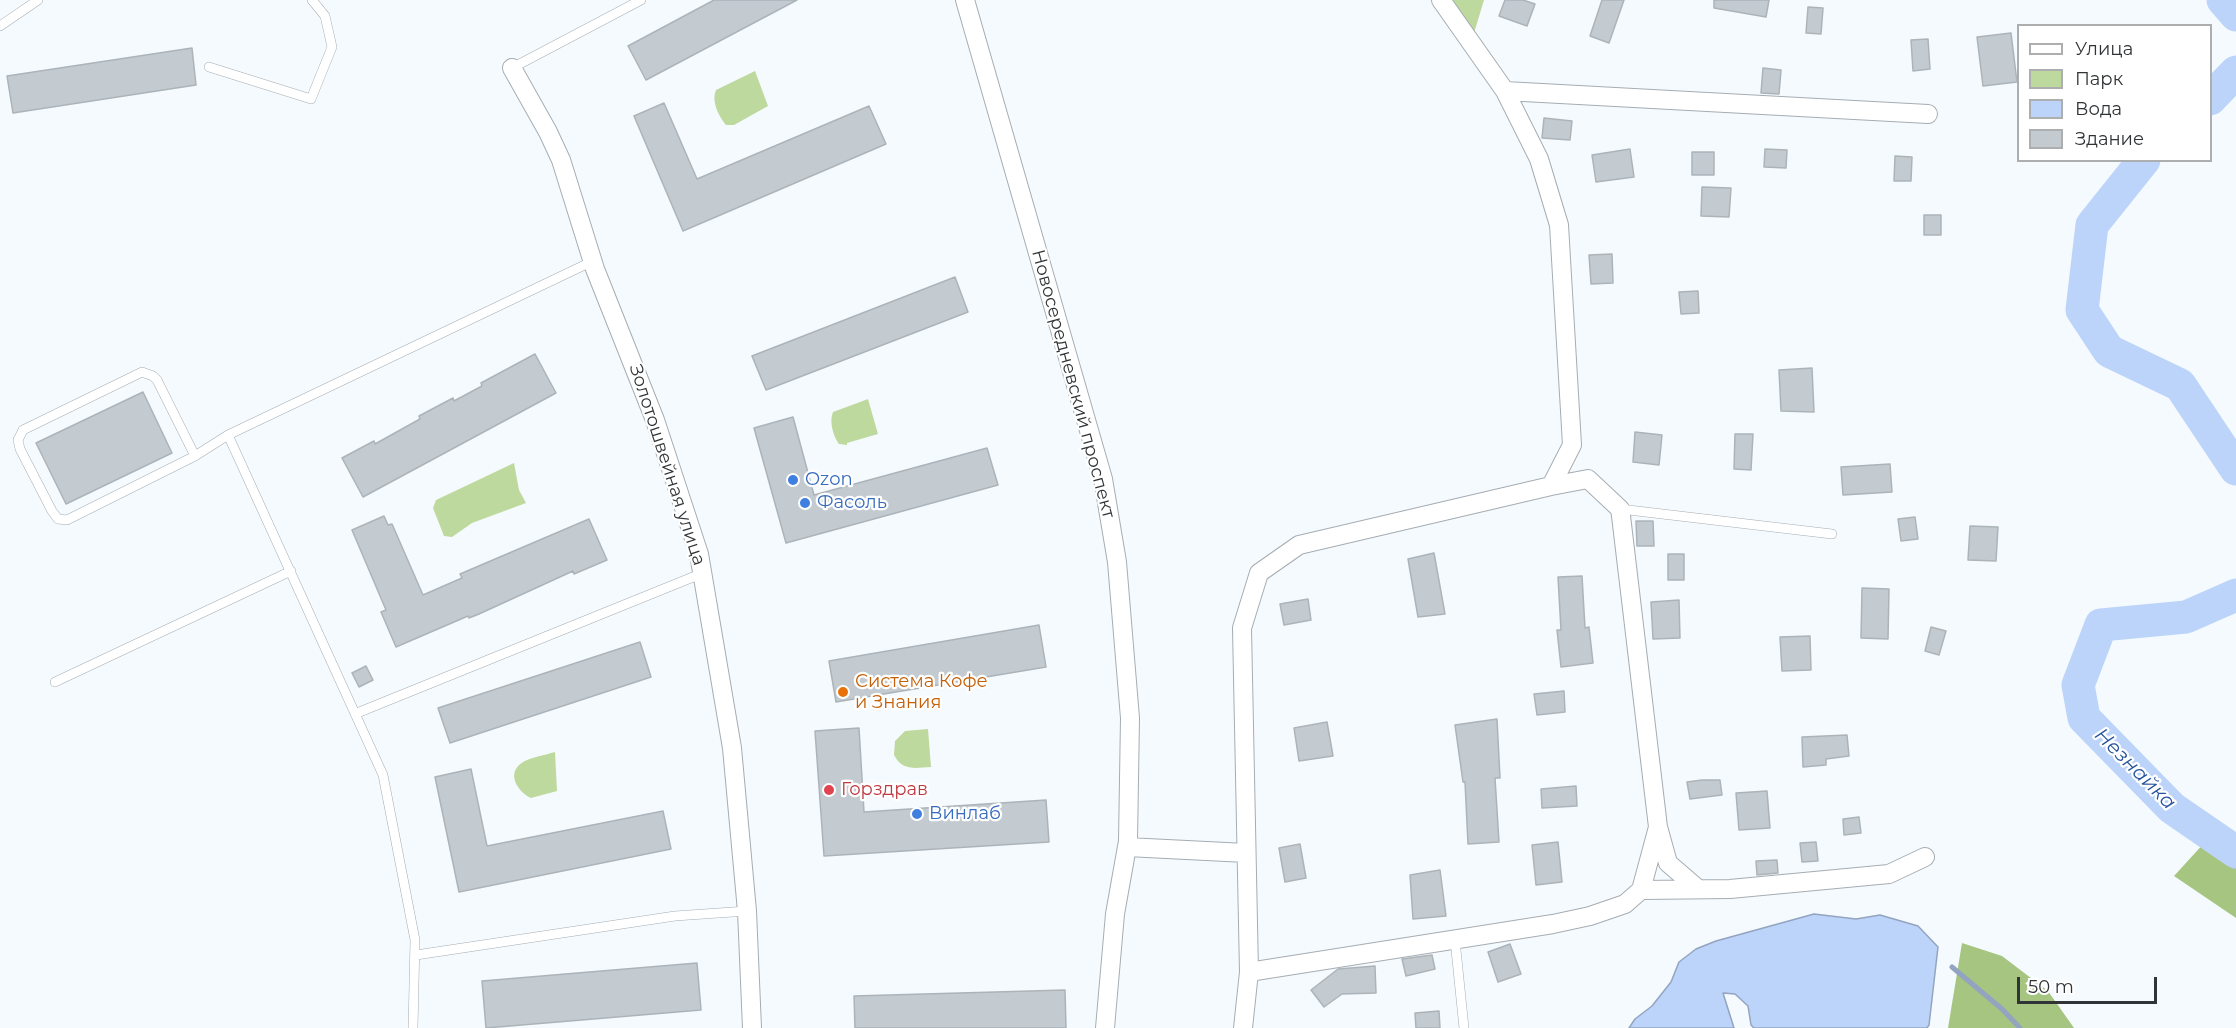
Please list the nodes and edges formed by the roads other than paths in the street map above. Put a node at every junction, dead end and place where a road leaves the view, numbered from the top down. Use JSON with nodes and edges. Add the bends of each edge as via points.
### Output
{"nodes":[{"id":1,"x":38,"y":0,"type":"edge"},
{"id":2,"x":312,"y":0,"type":"edge"},
{"id":3,"x":641,"y":0,"type":"edge"},
{"id":4,"x":965,"y":0,"type":"edge"},
{"id":5,"x":1441,"y":0,"type":"edge"},
{"id":6,"x":0,"y":26,"type":"edge"},
{"id":7,"x":209,"y":67,"type":"dead end"},
{"id":8,"x":512,"y":68,"type":"joint"},
{"id":9,"x":1505,"y":91,"type":"junction"},
{"id":10,"x":1928,"y":114,"type":"dead end"},
{"id":11,"x":593,"y":261,"type":"junction"},
{"id":12,"x":228,"y":435,"type":"junction"},
{"id":13,"x":195,"y":456,"type":"junction"},
{"id":14,"x":1551,"y":486,"type":"junction"},
{"id":15,"x":1620,"y":509,"type":"junction"},
{"id":16,"x":1832,"y":534,"type":"dead end"},
{"id":17,"x":291,"y":571,"type":"junction"},
{"id":18,"x":703,"y":573,"type":"junction"},
{"id":19,"x":55,"y":682,"type":"dead end"},
{"id":20,"x":357,"y":713,"type":"junction"},
{"id":21,"x":1658,"y":827,"type":"junction"},
{"id":22,"x":1127,"y":847,"type":"junction"},
{"id":23,"x":1246,"y":853,"type":"junction"},
{"id":24,"x":1925,"y":856,"type":"dead end"},
{"id":25,"x":1697,"y":888,"type":"junction"},
{"id":26,"x":1641,"y":890,"type":"junction"},
{"id":27,"x":747,"y":911,"type":"junction"},
{"id":28,"x":1455,"y":940,"type":"junction"},
{"id":29,"x":416,"y":955,"type":"junction"},
{"id":30,"x":1249,"y":972,"type":"junction"},
{"id":31,"x":413,"y":1028,"type":"edge"},
{"id":32,"x":752,"y":1028,"type":"edge"},
{"id":33,"x":1105,"y":1028,"type":"edge"},
{"id":34,"x":1243,"y":1028,"type":"edge"},
{"id":35,"x":1464,"y":1028,"type":"edge"}],
"edges":[{"from":1,"to":6,"type":"lane"},
{"from":2,"to":7,"type":"lane","via":[[325,16],[332,47],[311,99]]},
{"from":3,"to":8,"type":"lane"},
{"from":4,"to":22,"type":"street","name":"Новосередневский проспект","via":[[1107,498],[1118,562],[1130,711]]},
{"from":5,"to":9,"type":"street"},
{"from":8,"to":11,"type":"street","name":"Золотошвейная улица","via":[[556,149]]},
{"from":9,"to":10,"type":"street"},
{"from":9,"to":14,"type":"street","via":[[1539,159],[1559,225],[1572,445]]},
{"from":11,"to":12,"type":"lane"},
{"from":11,"to":18,"type":"street","name":"Золотошвейная улица","via":[[655,420]]},
{"from":12,"to":13,"type":"lane"},
{"from":12,"to":17,"type":"lane"},
{"from":13,"to":13,"type":"lane","via":[[63,520],[52,511],[18,440],[23,430],[142,372],[157,380]]},
{"from":14,"to":15,"type":"street","via":[[1588,479]]},
{"from":14,"to":23,"type":"street","via":[[1299,545],[1259,573],[1242,628]]},
{"from":15,"to":16,"type":"lane"},
{"from":15,"to":21,"type":"street"},
{"from":17,"to":19,"type":"lane"},
{"from":17,"to":20,"type":"lane"},
{"from":18,"to":20,"type":"lane"},
{"from":18,"to":27,"type":"street","name":"Золотошвейная улица","via":[[732,748]]},
{"from":20,"to":29,"type":"lane","via":[[384,775]]},
{"from":21,"to":25,"type":"street","via":[[1668,863]]},
{"from":21,"to":26,"type":"street"},
{"from":22,"to":23,"type":"street"},
{"from":22,"to":33,"type":"street","name":"Новосередневский проспект","via":[[1115,914]]},
{"from":23,"to":30,"type":"street"},
{"from":24,"to":25,"type":"street","via":[[1889,874],[1730,889]]},
{"from":25,"to":26,"type":"street"},
{"from":26,"to":28,"type":"street","via":[[1625,904],[1590,916]]},
{"from":27,"to":29,"type":"lane","via":[[675,916]]},
{"from":27,"to":32,"type":"street","name":"Золотошвейная улица"},
{"from":28,"to":30,"type":"street"},
{"from":28,"to":35,"type":"lane"},
{"from":29,"to":31,"type":"lane"},
{"from":30,"to":34,"type":"street"}]}
